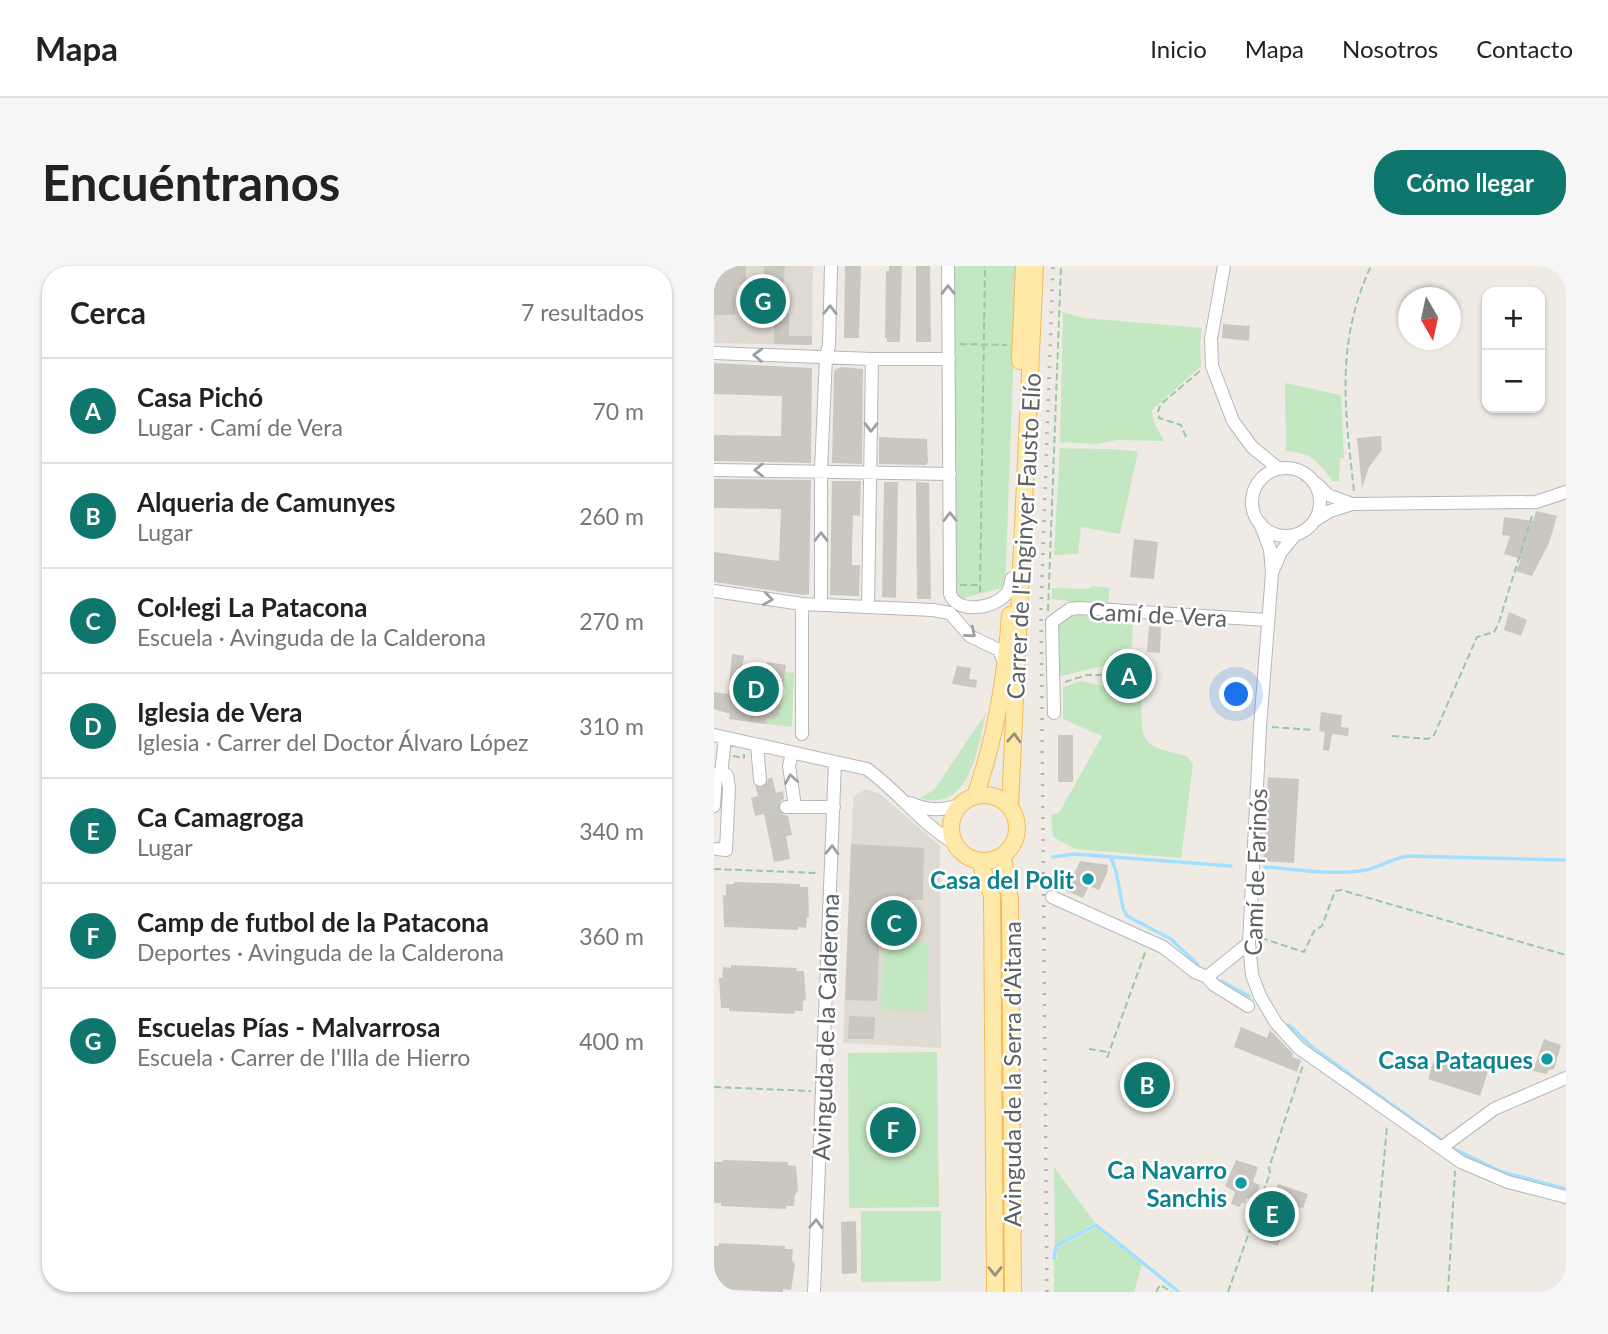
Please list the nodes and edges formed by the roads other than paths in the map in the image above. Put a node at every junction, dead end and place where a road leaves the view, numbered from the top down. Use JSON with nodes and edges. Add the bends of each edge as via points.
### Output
{"nodes":[{"id":1,"x":831,"y":266,"type":"edge"},
{"id":2,"x":948,"y":266,"type":"edge"},
{"id":3,"x":1024,"y":266,"type":"edge"},
{"id":4,"x":1035,"y":266,"type":"edge"},
{"id":5,"x":1224,"y":266,"type":"edge"},
{"id":6,"x":714,"y":353,"type":"edge"},
{"id":7,"x":826,"y":357,"type":"junction"},
{"id":8,"x":872,"y":359,"type":"junction"},
{"id":9,"x":949,"y":359,"type":"junction"},
{"id":10,"x":1252,"y":447,"type":"junction"},
{"id":11,"x":1279,"y":469,"type":"junction"},
{"id":12,"x":714,"y":470,"type":"edge"},
{"id":13,"x":821,"y":470,"type":"junction"},
{"id":14,"x":871,"y":472,"type":"junction"},
{"id":15,"x":950,"y":474,"type":"junction"},
{"id":16,"x":1261,"y":479,"type":"junction"},
{"id":17,"x":1313,"y":480,"type":"junction"},
{"id":18,"x":1566,"y":492,"type":"edge"},
{"id":19,"x":1352,"y":504,"type":"junction"},
{"id":20,"x":1314,"y":521,"type":"junction"},
{"id":21,"x":1260,"y":523,"type":"junction"},
{"id":22,"x":1294,"y":535,"type":"junction"},
{"id":23,"x":1272,"y":573,"type":"junction"},
{"id":24,"x":1012,"y":578,"type":"junction"},
{"id":25,"x":950,"y":590,"type":"junction"},
{"id":26,"x":714,"y":591,"type":"edge"},
{"id":27,"x":802,"y":604,"type":"junction"},
{"id":28,"x":821,"y":605,"type":"junction"},
{"id":29,"x":868,"y":607,"type":"junction"},
{"id":30,"x":933,"y":610,"type":"junction"},
{"id":31,"x":1267,"y":620,"type":"junction"},
{"id":32,"x":1004,"y":662,"type":"junction"},
{"id":33,"x":1054,"y":713,"type":"dead end"},
{"id":34,"x":802,"y":734,"type":"dead end"},
{"id":35,"x":719,"y":737,"type":"edge"},
{"id":36,"x":757,"y":745,"type":"junction"},
{"id":37,"x":792,"y":753,"type":"junction"},
{"id":38,"x":835,"y":762,"type":"junction"},
{"id":39,"x":721,"y":775,"type":"junction"},
{"id":40,"x":760,"y":780,"type":"tunnel mouth"},
{"id":41,"x":975,"y":796,"type":"junction"},
{"id":42,"x":901,"y":799,"type":"junction"},
{"id":43,"x":960,"y":805,"type":"junction"},
{"id":44,"x":714,"y":806,"type":"edge"},
{"id":45,"x":1010,"y":806,"type":"junction"},
{"id":46,"x":834,"y":807,"type":"junction"},
{"id":47,"x":956,"y":845,"type":"junction"},
{"id":48,"x":715,"y":854,"type":"edge"},
{"id":49,"x":1003,"y":857,"type":"junction"},
{"id":50,"x":980,"y":862,"type":"junction"},
{"id":51,"x":1052,"y":897,"type":"dead end"},
{"id":52,"x":1249,"y":939,"type":"junction"},
{"id":53,"x":1207,"y":977,"type":"junction"},
{"id":54,"x":1248,"y":1006,"type":"dead end"},
{"id":55,"x":1566,"y":1078,"type":"edge"},
{"id":56,"x":1440,"y":1148,"type":"junction"},
{"id":57,"x":1566,"y":1197,"type":"edge"},
{"id":58,"x":814,"y":1292,"type":"edge"},
{"id":59,"x":995,"y":1292,"type":"edge"},
{"id":60,"x":1013,"y":1292,"type":"edge"}],
"edges":[{"from":7,"to":1,"type":"street","one_way":true},
{"from":9,"to":2,"type":"street","one_way":true},
{"from":3,"to":24,"type":"main road","name":"Carrer de l'Enginyer Fausto Elío"},
{"from":45,"to":4,"type":"main road","name":"Carrer de l'Enginyer Fausto Elío","one_way":true},
{"from":5,"to":10,"type":"street","via":[[1211,339],[1212,359],[1233,421]]},
{"from":7,"to":6,"type":"street","one_way":true},
{"from":7,"to":8,"type":"street"},
{"from":7,"to":13,"type":"street"},
{"from":8,"to":9,"type":"street"},
{"from":8,"to":14,"type":"street","one_way":true},
{"from":9,"to":15,"type":"street"},
{"from":10,"to":11,"type":"street"},
{"from":10,"to":16,"type":"street"},
{"from":11,"to":16,"type":"street"},
{"from":11,"to":17,"type":"street","via":[[1298,470]]},
{"from":13,"to":12,"type":"street","one_way":true},
{"from":13,"to":14,"type":"street"},
{"from":28,"to":13,"type":"street","one_way":true},
{"from":14,"to":15,"type":"street"},
{"from":14,"to":29,"type":"street"},
{"from":25,"to":15,"type":"street","one_way":true},
{"from":16,"to":21,"type":"street","via":[[1253,505]]},
{"from":17,"to":19,"type":"street","via":[[1328,495]]},
{"from":17,"to":20,"type":"street","via":[[1320,500]]},
{"from":18,"to":19,"type":"street","via":[[1536,502]]},
{"from":19,"to":20,"type":"street"},
{"from":20,"to":22,"type":"street"},
{"from":21,"to":22,"type":"street","via":[[1275,534]]},
{"from":21,"to":23,"type":"street","name":"Camí de Farinós","via":[[1270,549]]},
{"from":22,"to":23,"type":"street","name":"Camí de Farinós","via":[[1280,552]]},
{"from":23,"to":31,"type":"street","name":"Camí de Farinós"},
{"from":24,"to":25,"type":"street","name":"Carrer de l'Enginyer Fausto Elío","via":[[1005,595],[993,603],[960,606],[952,600]]},
{"from":24,"to":32,"type":"main road","name":"Carrer de l'Enginyer Fausto Elío"},
{"from":25,"to":30,"type":"street","via":[[945,605]]},
{"from":26,"to":27,"type":"street","one_way":true},
{"from":27,"to":28,"type":"street"},
{"from":27,"to":34,"type":"street"},
{"from":28,"to":29,"type":"street"},
{"from":29,"to":30,"type":"street"},
{"from":30,"to":32,"type":"street","one_way":true,"via":[[950,613],[970,636],[999,650]]},
{"from":31,"to":33,"type":"street","name":"Camí de Vera","via":[[1070,609],[1052,622]]},
{"from":31,"to":52,"type":"street","name":"Camí de Farinós"},
{"from":32,"to":41,"type":"main road","name":"Carrer de l'Enginyer Fausto Elío","via":[[988,761]]},
{"from":35,"to":36,"type":"street"},
{"from":35,"to":39,"type":"street"},
{"from":36,"to":37,"type":"street"},
{"from":36,"to":40,"type":"street"},
{"from":37,"to":38,"type":"street"},
{"from":46,"to":37,"type":"street","one_way":true,"via":[[791,806]]},
{"from":38,"to":42,"type":"street","via":[[867,769]]},
{"from":38,"to":46,"type":"street","name":"Avinguda de la Calderona"},
{"from":39,"to":44,"type":"street","via":[[716,774]]},
{"from":39,"to":48,"type":"street","via":[[727,775],[729,788],[726,850]]},
{"from":41,"to":43,"type":"main road"},
{"from":41,"to":45,"type":"main road","via":[[994,796]]},
{"from":42,"to":43,"type":"street","via":[[926,810]]},
{"from":42,"to":47,"type":"street"},
{"from":43,"to":47,"type":"main road","via":[[953,826]]},
{"from":45,"to":49,"type":"main road","via":[[1016,828]]},
{"from":58,"to":46,"type":"street","name":"Avinguda de la Calderona","one_way":true},
{"from":47,"to":50,"type":"main road"},
{"from":49,"to":50,"type":"main road"},
{"from":49,"to":60,"type":"main road","name":"Avinguda de la Serra d'Aitana","via":[[1010,900]]},
{"from":50,"to":59,"type":"main road","name":"Avinguda de la Serra d'Aitana","one_way":true,"via":[[992,896]]},
{"from":51,"to":53,"type":"street","via":[[1150,940]]},
{"from":52,"to":53,"type":"street"},
{"from":52,"to":56,"type":"street","name":"Camí de Farinós","via":[[1252,975],[1260,996],[1298,1048]]},
{"from":53,"to":54,"type":"street"},
{"from":55,"to":56,"type":"street","via":[[1494,1109]]},
{"from":56,"to":57,"type":"street","name":"Camí de Farinós","via":[[1507,1182]]}]}
